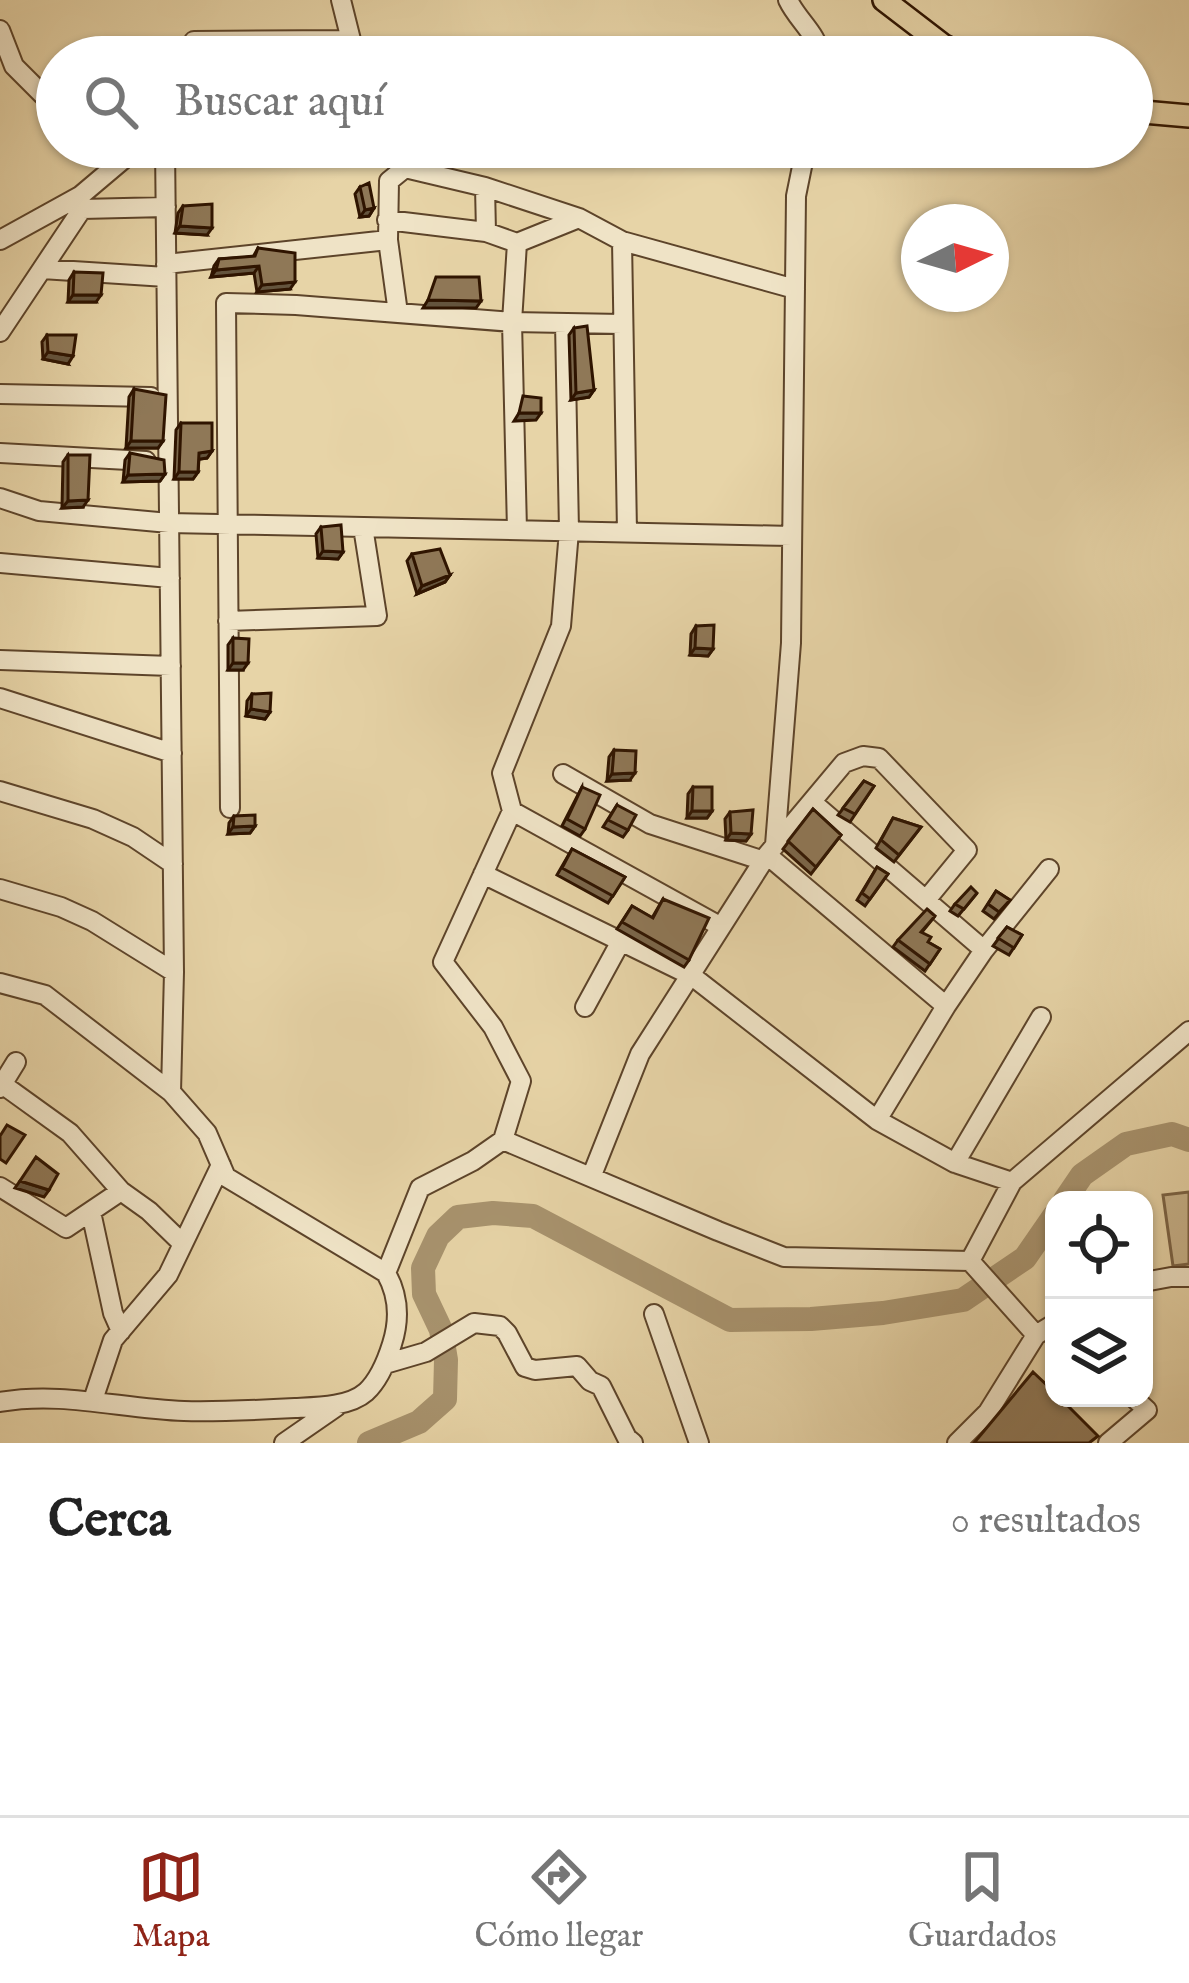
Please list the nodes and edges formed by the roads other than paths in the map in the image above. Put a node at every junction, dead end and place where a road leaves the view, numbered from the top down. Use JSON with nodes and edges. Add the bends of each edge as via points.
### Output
{"nodes":[{"id":1,"x":341,"y":0,"type":"edge"},
{"id":2,"x":788,"y":0,"type":"edge"},
{"id":3,"x":884,"y":0,"type":"edge"},
{"id":4,"x":1,"y":29,"type":"edge"},
{"id":5,"x":350,"y":36,"type":"edge"},
{"id":6,"x":814,"y":36,"type":"edge"},
{"id":7,"x":931,"y":36,"type":"edge"},
{"id":8,"x":36,"y":88,"type":"edge"},
{"id":9,"x":1153,"y":113,"type":"edge"},
{"id":10,"x":1189,"y":116,"type":"edge"},
{"id":11,"x":117,"y":168,"type":"edge"},
{"id":12,"x":165,"y":168,"type":"edge"},
{"id":13,"x":802,"y":168,"type":"edge"},
{"id":14,"x":485,"y":188,"type":"junction"},
{"id":15,"x":81,"y":203,"type":"junction"},
{"id":16,"x":166,"y":207,"type":"junction"},
{"id":17,"x":579,"y":218,"type":"junction"},
{"id":18,"x":388,"y":230,"type":"junction"},
{"id":19,"x":486,"y":232,"type":"junction"},
{"id":20,"x":0,"y":239,"type":"edge"},
{"id":21,"x":622,"y":242,"type":"junction"},
{"id":22,"x":517,"y":243,"type":"junction"},
{"id":23,"x":42,"y":269,"type":"junction"},
{"id":24,"x":166,"y":270,"type":"junction"},
{"id":25,"x":795,"y":289,"type":"junction"},
{"id":26,"x":398,"y":313,"type":"junction"},
{"id":27,"x":512,"y":322,"type":"junction"},
{"id":28,"x":565,"y":322,"type":"junction"},
{"id":29,"x":622,"y":324,"type":"junction"},
{"id":30,"x":0,"y":332,"type":"edge"},
{"id":31,"x":0,"y":394,"type":"edge"},
{"id":32,"x":168,"y":397,"type":"junction"},
{"id":33,"x":0,"y":453,"type":"edge"},
{"id":34,"x":169,"y":462,"type":"junction"},
{"id":35,"x":0,"y":498,"type":"edge"},
{"id":36,"x":169,"y":523,"type":"junction"},
{"id":37,"x":226,"y":524,"type":"junction"},
{"id":38,"x":363,"y":527,"type":"junction"},
{"id":39,"x":517,"y":530,"type":"junction"},
{"id":40,"x":569,"y":531,"type":"junction"},
{"id":41,"x":627,"y":532,"type":"junction"},
{"id":42,"x":792,"y":536,"type":"junction"},
{"id":43,"x":0,"y":563,"type":"edge"},
{"id":44,"x":170,"y":578,"type":"junction"},
{"id":45,"x":227,"y":621,"type":"junction"},
{"id":46,"x":0,"y":660,"type":"edge"},
{"id":47,"x":171,"y":665,"type":"junction"},
{"id":48,"x":0,"y":698,"type":"edge"},
{"id":49,"x":172,"y":753,"type":"junction"},
{"id":50,"x":563,"y":774,"type":"dead end"},
{"id":51,"x":0,"y":791,"type":"edge"},
{"id":52,"x":812,"y":802,"type":"junction"},
{"id":53,"x":230,"y":808,"type":"dead end"},
{"id":54,"x":512,"y":811,"type":"junction"},
{"id":55,"x":769,"y":854,"type":"junction"},
{"id":56,"x":173,"y":864,"type":"junction"},
{"id":57,"x":1049,"y":869,"type":"dead end"},
{"id":58,"x":483,"y":874,"type":"junction"},
{"id":59,"x":0,"y":889,"type":"edge"},
{"id":60,"x":926,"y":900,"type":"junction"},
{"id":61,"x":722,"y":927,"type":"junction"},
{"id":62,"x":621,"y":941,"type":"junction"},
{"id":63,"x":984,"y":950,"type":"junction"},
{"id":64,"x":175,"y":972,"type":"junction"},
{"id":65,"x":692,"y":976,"type":"junction"},
{"id":66,"x":0,"y":983,"type":"edge"},
{"id":67,"x":946,"y":1006,"type":"junction"},
{"id":68,"x":585,"y":1007,"type":"dead end"},
{"id":69,"x":1041,"y":1017,"type":"dead end"},
{"id":70,"x":1189,"y":1031,"type":"edge"},
{"id":71,"x":16,"y":1062,"type":"dead end"},
{"id":72,"x":1,"y":1086,"type":"edge"},
{"id":73,"x":171,"y":1092,"type":"junction"},
{"id":74,"x":877,"y":1120,"type":"junction"},
{"id":75,"x":503,"y":1140,"type":"junction"},
{"id":76,"x":955,"y":1163,"type":"junction"},
{"id":77,"x":221,"y":1166,"type":"junction"},
{"id":78,"x":592,"y":1175,"type":"junction"},
{"id":79,"x":1012,"y":1182,"type":"junction"},
{"id":80,"x":0,"y":1186,"type":"edge"},
{"id":81,"x":121,"y":1191,"type":"junction"},
{"id":82,"x":91,"y":1211,"type":"junction"},
{"id":83,"x":183,"y":1244,"type":"junction"},
{"id":84,"x":975,"y":1267,"type":"junction"},
{"id":85,"x":386,"y":1273,"type":"junction"},
{"id":86,"x":1189,"y":1277,"type":"edge"},
{"id":87,"x":1153,"y":1280,"type":"edge"},
{"id":88,"x":654,"y":1314,"type":"dead end"},
{"id":89,"x":1045,"y":1325,"type":"edge"},
{"id":90,"x":121,"y":1331,"type":"junction"},
{"id":91,"x":1045,"y":1334,"type":"edge"},
{"id":92,"x":385,"y":1364,"type":"junction"},
{"id":93,"x":93,"y":1400,"type":"junction"},
{"id":94,"x":345,"y":1401,"type":"junction"},
{"id":95,"x":0,"y":1402,"type":"edge"},
{"id":96,"x":1144,"y":1407,"type":"edge"},
{"id":97,"x":988,"y":1412,"type":"junction"},
{"id":98,"x":284,"y":1443,"type":"edge"},
{"id":99,"x":633,"y":1443,"type":"edge"},
{"id":100,"x":699,"y":1443,"type":"edge"},
{"id":101,"x":957,"y":1443,"type":"edge"},
{"id":102,"x":967,"y":1443,"type":"edge"},
{"id":103,"x":1108,"y":1443,"type":"edge"}],
"edges":[{"from":1,"to":5,"type":"street"},
{"from":2,"to":6,"type":"street"},
{"from":3,"to":7,"type":"main road"},
{"from":4,"to":8,"type":"street","via":[[14,67]]},
{"from":9,"to":10,"type":"main road"},
{"from":11,"to":15,"type":"street"},
{"from":12,"to":16,"type":"street"},
{"from":13,"to":25,"type":"street"},
{"from":14,"to":17,"type":"street"},
{"from":14,"to":18,"type":"street","via":[[405,168],[388,181]]},
{"from":14,"to":19,"type":"street"},
{"from":15,"to":16,"type":"street"},
{"from":15,"to":20,"type":"street"},
{"from":15,"to":23,"type":"street"},
{"from":16,"to":24,"type":"street"},
{"from":17,"to":21,"type":"street"},
{"from":17,"to":22,"type":"street"},
{"from":18,"to":19,"type":"street"},
{"from":18,"to":24,"type":"street"},
{"from":18,"to":26,"type":"street"},
{"from":19,"to":22,"type":"street"},
{"from":21,"to":25,"type":"street"},
{"from":21,"to":29,"type":"street"},
{"from":22,"to":27,"type":"street"},
{"from":23,"to":24,"type":"street"},
{"from":23,"to":30,"type":"street"},
{"from":24,"to":32,"type":"street"},
{"from":25,"to":42,"type":"street"},
{"from":26,"to":27,"type":"street"},
{"from":26,"to":37,"type":"street","via":[[226,303]]},
{"from":27,"to":28,"type":"street"},
{"from":27,"to":39,"type":"street"},
{"from":28,"to":29,"type":"street"},
{"from":28,"to":40,"type":"street"},
{"from":29,"to":41,"type":"street"},
{"from":31,"to":32,"type":"street"},
{"from":32,"to":34,"type":"street"},
{"from":33,"to":34,"type":"street"},
{"from":34,"to":36,"type":"street"},
{"from":35,"to":36,"type":"street","via":[[39,511]]},
{"from":36,"to":37,"type":"street"},
{"from":36,"to":44,"type":"street"},
{"from":37,"to":38,"type":"street"},
{"from":37,"to":45,"type":"street"},
{"from":38,"to":39,"type":"street"},
{"from":38,"to":45,"type":"street","via":[[377,616]]},
{"from":39,"to":40,"type":"street"},
{"from":40,"to":41,"type":"street"},
{"from":40,"to":54,"type":"street","via":[[561,626],[502,773]]},
{"from":41,"to":42,"type":"street"},
{"from":42,"to":55,"type":"street","via":[[791,643]]},
{"from":43,"to":44,"type":"street"},
{"from":44,"to":47,"type":"street"},
{"from":45,"to":53,"type":"street"},
{"from":46,"to":47,"type":"street"},
{"from":47,"to":49,"type":"street"},
{"from":48,"to":49,"type":"street"},
{"from":49,"to":56,"type":"street"},
{"from":50,"to":55,"type":"street","via":[[650,824]]},
{"from":51,"to":56,"type":"street","via":[[93,819]]},
{"from":52,"to":55,"type":"street"},
{"from":52,"to":60,"type":"street"},
{"from":52,"to":60,"type":"street","via":[[844,763],[879,758],[967,850]]},
{"from":54,"to":58,"type":"street"},
{"from":54,"to":61,"type":"street"},
{"from":55,"to":61,"type":"street"},
{"from":55,"to":67,"type":"street"},
{"from":56,"to":64,"type":"street"},
{"from":57,"to":63,"type":"street"},
{"from":58,"to":62,"type":"street"},
{"from":58,"to":75,"type":"street","via":[[443,962],[493,1027],[521,1082]]},
{"from":59,"to":64,"type":"street","via":[[92,921]]},
{"from":60,"to":63,"type":"street"},
{"from":61,"to":65,"type":"street"},
{"from":62,"to":65,"type":"street"},
{"from":62,"to":68,"type":"street"},
{"from":63,"to":67,"type":"street"},
{"from":64,"to":73,"type":"street"},
{"from":65,"to":74,"type":"street"},
{"from":65,"to":78,"type":"street","via":[[640,1054]]},
{"from":66,"to":73,"type":"street","via":[[45,995]]},
{"from":67,"to":74,"type":"street"},
{"from":69,"to":76,"type":"street"},
{"from":70,"to":79,"type":"street"},
{"from":71,"to":72,"type":"street"},
{"from":72,"to":81,"type":"street","via":[[70,1133]]},
{"from":73,"to":77,"type":"street","via":[[207,1133]]},
{"from":74,"to":76,"type":"street"},
{"from":75,"to":78,"type":"street"},
{"from":75,"to":85,"type":"street","via":[[420,1188]]},
{"from":76,"to":79,"type":"street"},
{"from":77,"to":83,"type":"street"},
{"from":77,"to":85,"type":"street","via":[[226,1177]]},
{"from":78,"to":84,"type":"street","via":[[784,1257]]},
{"from":79,"to":84,"type":"street"},
{"from":80,"to":82,"type":"street","via":[[66,1228]]},
{"from":81,"to":82,"type":"street"},
{"from":81,"to":83,"type":"street"},
{"from":82,"to":90,"type":"street"},
{"from":83,"to":90,"type":"street"},
{"from":84,"to":89,"type":"street","via":[[1005,1300]]},
{"from":85,"to":92,"type":"street","via":[[398,1306]]},
{"from":86,"to":87,"type":"street"},
{"from":88,"to":100,"type":"street"},
{"from":90,"to":93,"type":"street"},
{"from":91,"to":97,"type":"street"},
{"from":92,"to":94,"type":"street","via":[[365,1393]]},
{"from":92,"to":99,"type":"street","via":[[426,1352],[474,1323],[500,1326],[525,1367],[577,1366],[601,1386]]},
{"from":93,"to":94,"type":"street","via":[[183,1411]]},
{"from":93,"to":95,"type":"street"},
{"from":94,"to":98,"type":"street"},
{"from":96,"to":103,"type":"street"},
{"from":97,"to":101,"type":"street"},
{"from":97,"to":102,"type":"street"}]}
